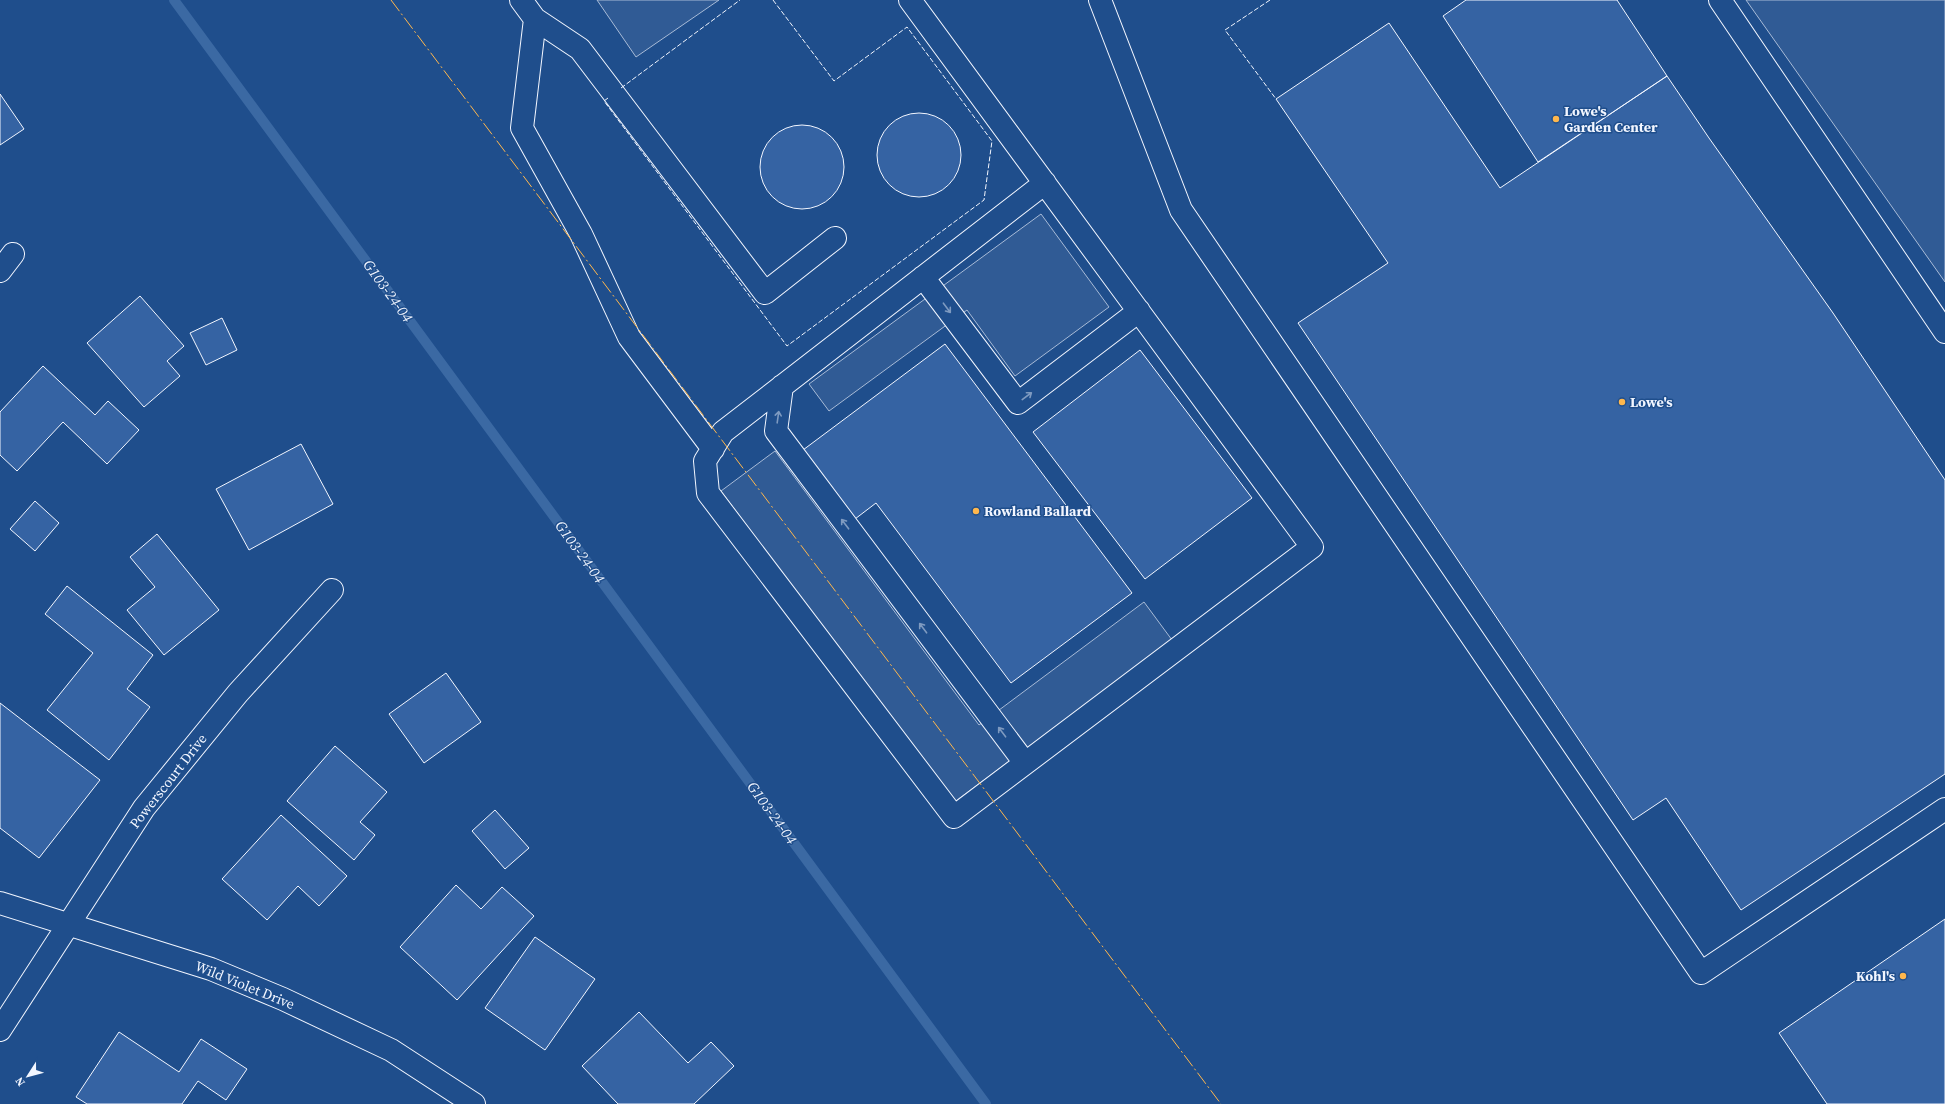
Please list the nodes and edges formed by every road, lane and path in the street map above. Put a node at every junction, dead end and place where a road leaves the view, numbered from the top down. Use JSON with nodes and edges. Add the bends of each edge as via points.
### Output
{"nodes":[{"id":1,"x":521,"y":0,"type":"edge"},
{"id":2,"x":910,"y":0,"type":"edge"},
{"id":3,"x":1100,"y":0,"type":"edge"},
{"id":4,"x":1720,"y":0,"type":"edge"},
{"id":5,"x":535,"y":19,"type":"junction"},
{"id":6,"x":1045,"y":183,"type":"junction"},
{"id":7,"x":834,"y":238,"type":"dead end"},
{"id":8,"x":923,"y":277,"type":"junction"},
{"id":9,"x":1139,"y":312,"type":"junction"},
{"id":10,"x":1941,"y":318,"type":"edge"},
{"id":11,"x":782,"y":386,"type":"junction"},
{"id":12,"x":712,"y":449,"type":"junction"},
{"id":13,"x":332,"y":590,"type":"dead end"},
{"id":14,"x":1025,"y":763,"type":"junction"},
{"id":15,"x":1945,"y":809,"type":"edge"},
{"id":16,"x":0,"y":903,"type":"edge"},
{"id":17,"x":69,"y":926,"type":"junction"},
{"id":18,"x":0,"y":1030,"type":"edge"},
{"id":19,"x":474,"y":1104,"type":"edge"}],
"edges":[{"from":1,"to":5,"type":"street"},
{"from":2,"to":6,"type":"street"},
{"from":3,"to":15,"type":"street","via":[[1181,210],[1701,973]]},
{"from":4,"to":10,"type":"street"},
{"from":5,"to":7,"type":"street","via":[[580,49],[765,293]]},
{"from":5,"to":12,"type":"street","via":[[522,128],[581,234],[629,337]]},
{"from":6,"to":8,"type":"street"},
{"from":6,"to":9,"type":"street"},
{"from":8,"to":9,"type":"street","one_way":true,"via":[[1018,403]]},
{"from":8,"to":11,"type":"street"},
{"from":9,"to":14,"type":"street","via":[[1312,547]]},
{"from":11,"to":12,"type":"street","via":[[723,432]]},
{"from":14,"to":11,"type":"street","one_way":true,"via":[[776,431]]},
{"from":12,"to":14,"type":"street","via":[[705,461],[708,493],[954,816]]},
{"from":13,"to":17,"type":"street","name":"Powerscourt Drive","via":[[238,693],[144,808]]},
{"from":16,"to":17,"type":"street","name":"Wild Violet Drive"},
{"from":17,"to":18,"type":"street","name":"Powerscourt Drive"},
{"from":17,"to":19,"type":"street","name":"Wild Violet Drive","via":[[211,969],[284,999],[391,1050]]}]}
